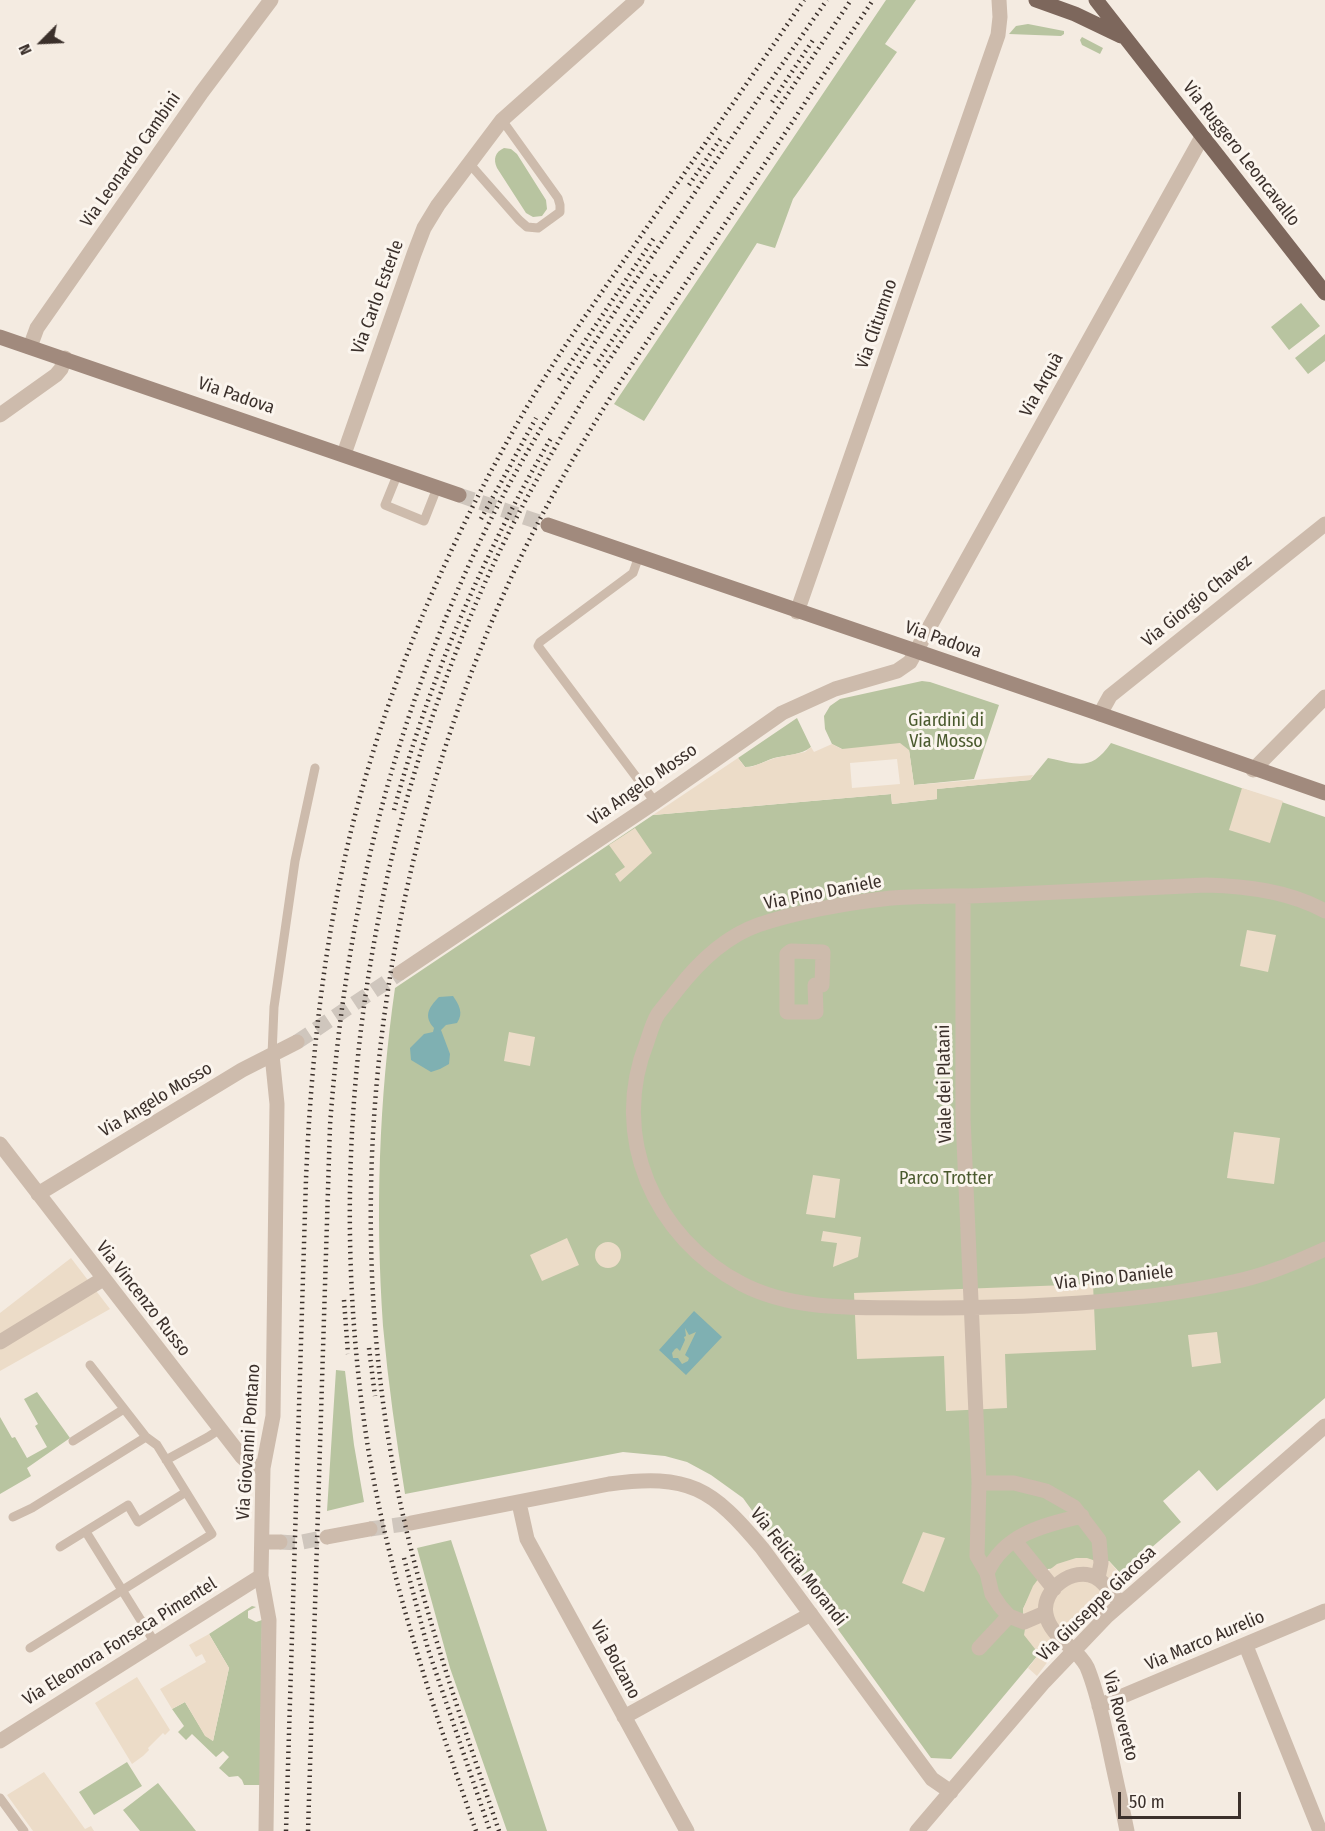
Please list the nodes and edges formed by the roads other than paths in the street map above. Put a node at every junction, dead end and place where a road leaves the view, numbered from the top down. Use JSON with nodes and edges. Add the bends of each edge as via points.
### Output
{"nodes":[{"id":1,"x":271,"y":0,"type":"edge"},
{"id":2,"x":637,"y":0,"type":"edge"},
{"id":3,"x":999,"y":0,"type":"edge"},
{"id":4,"x":1036,"y":0,"type":"edge"},
{"id":5,"x":1096,"y":0,"type":"edge"},
{"id":6,"x":1126,"y":39,"type":"junction"},
{"id":7,"x":502,"y":120,"type":"junction"},
{"id":8,"x":1202,"y":137,"type":"junction"},
{"id":9,"x":468,"y":162,"type":"junction"},
{"id":10,"x":1325,"y":293,"type":"edge"},
{"id":11,"x":0,"y":337,"type":"edge"},
{"id":12,"x":30,"y":346,"type":"junction"},
{"id":13,"x":65,"y":358,"type":"junction"},
{"id":14,"x":0,"y":415,"type":"edge"},
{"id":15,"x":344,"y":454,"type":"junction"},
{"id":16,"x":398,"y":473,"type":"junction"},
{"id":17,"x":437,"y":488,"type":"junction"},
{"id":18,"x":459,"y":495,"type":"tunnel mouth"},
{"id":19,"x":1325,"y":524,"type":"edge"},
{"id":20,"x":548,"y":525,"type":"tunnel mouth"},
{"id":21,"x":639,"y":556,"type":"junction"},
{"id":22,"x":797,"y":612,"type":"junction"},
{"id":23,"x":917,"y":652,"type":"junction"},
{"id":24,"x":1325,"y":697,"type":"edge"},
{"id":25,"x":1100,"y":714,"type":"junction"},
{"id":26,"x":315,"y":768,"type":"dead end"},
{"id":27,"x":1253,"y":770,"type":"junction"},
{"id":28,"x":1325,"y":794,"type":"edge"},
{"id":29,"x":655,"y":802,"type":"junction"},
{"id":30,"x":963,"y":896,"type":"junction"},
{"id":31,"x":1325,"y":911,"type":"edge"},
{"id":32,"x":787,"y":957,"type":"joint"},
{"id":33,"x":400,"y":973,"type":"tunnel mouth"},
{"id":34,"x":297,"y":1042,"type":"tunnel mouth"},
{"id":35,"x":272,"y":1055,"type":"junction"},
{"id":36,"x":0,"y":1144,"type":"edge"},
{"id":37,"x":38,"y":1194,"type":"junction"},
{"id":38,"x":1325,"y":1249,"type":"edge"},
{"id":39,"x":103,"y":1279,"type":"junction"},
{"id":40,"x":972,"y":1308,"type":"junction"},
{"id":41,"x":0,"y":1342,"type":"edge"},
{"id":42,"x":90,"y":1365,"type":"dead end"},
{"id":43,"x":124,"y":1409,"type":"junction"},
{"id":44,"x":1325,"y":1426,"type":"edge"},
{"id":45,"x":220,"y":1429,"type":"junction"},
{"id":46,"x":146,"y":1437,"type":"junction"},
{"id":47,"x":73,"y":1441,"type":"dead end"},
{"id":48,"x":166,"y":1460,"type":"junction"},
{"id":49,"x":263,"y":1468,"type":"junction"},
{"id":50,"x":979,"y":1483,"type":"junction"},
{"id":51,"x":186,"y":1492,"type":"junction"},
{"id":52,"x":519,"y":1503,"type":"junction"},
{"id":53,"x":1082,"y":1516,"type":"junction"},
{"id":54,"x":14,"y":1517,"type":"dead end"},
{"id":55,"x":411,"y":1523,"type":"tunnel mouth"},
{"id":56,"x":370,"y":1529,"type":"tunnel mouth"},
{"id":57,"x":86,"y":1532,"type":"junction"},
{"id":58,"x":327,"y":1537,"type":"tunnel mouth"},
{"id":59,"x":1015,"y":1541,"type":"junction"},
{"id":60,"x":262,"y":1542,"type":"junction"},
{"id":61,"x":280,"y":1542,"type":"tunnel mouth"},
{"id":62,"x":60,"y":1547,"type":"dead end"},
{"id":63,"x":987,"y":1573,"type":"junction"},
{"id":64,"x":261,"y":1576,"type":"junction"},
{"id":65,"x":1098,"y":1578,"type":"junction"},
{"id":66,"x":1054,"y":1588,"type":"junction"},
{"id":67,"x":122,"y":1591,"type":"junction"},
{"id":68,"x":1120,"y":1603,"type":"junction"},
{"id":69,"x":1325,"y":1611,"type":"edge"},
{"id":70,"x":1046,"y":1613,"type":"junction"},
{"id":71,"x":811,"y":1614,"type":"junction"},
{"id":72,"x":1009,"y":1616,"type":"junction"},
{"id":73,"x":155,"y":1643,"type":"junction"},
{"id":74,"x":1246,"y":1646,"type":"junction"},
{"id":75,"x":30,"y":1648,"type":"dead end"},
{"id":76,"x":979,"y":1648,"type":"dead end"},
{"id":77,"x":1074,"y":1651,"type":"junction"},
{"id":78,"x":1099,"y":1706,"type":"junction"},
{"id":79,"x":624,"y":1717,"type":"junction"},
{"id":80,"x":0,"y":1741,"type":"edge"},
{"id":81,"x":951,"y":1792,"type":"junction"},
{"id":82,"x":0,"y":1798,"type":"edge"},
{"id":83,"x":24,"y":1831,"type":"edge"},
{"id":84,"x":266,"y":1831,"type":"edge"},
{"id":85,"x":687,"y":1831,"type":"edge"},
{"id":86,"x":917,"y":1831,"type":"edge"},
{"id":87,"x":1127,"y":1831,"type":"edge"},
{"id":88,"x":1320,"y":1831,"type":"edge"}],
"edges":[{"from":1,"to":12,"type":"street","name":"Via Leonardo Cambini","via":[[37,328]]},
{"from":2,"to":7,"type":"street","name":"Via Carlo Esterle"},
{"from":3,"to":22,"type":"street","name":"Via Clitumno","via":[[1000,26],[993,50]]},
{"from":4,"to":6,"type":"main road"},
{"from":5,"to":6,"type":"main road","name":"Via Ruggero Leoncavallo"},
{"from":6,"to":8,"type":"main road","name":"Via Ruggero Leoncavallo"},
{"from":7,"to":9,"type":"street","name":"Via Carlo Esterle"},
{"from":7,"to":9,"type":"lane","via":[[558,198],[560,212],[538,228],[527,227]]},
{"from":8,"to":10,"type":"main road","name":"Via Ruggero Leoncavallo"},
{"from":8,"to":23,"type":"street","name":"Via Arquà"},
{"from":9,"to":15,"type":"street","name":"Via Carlo Esterle","via":[[422,235]]},
{"from":11,"to":12,"type":"street","name":"Via Padova"},
{"from":12,"to":13,"type":"street","name":"Via Padova"},
{"from":13,"to":14,"type":"street","via":[[56,375]]},
{"from":13,"to":15,"type":"street","name":"Via Padova"},
{"from":15,"to":16,"type":"street","name":"Via Padova"},
{"from":16,"to":17,"type":"street","name":"Via Padova"},
{"from":16,"to":17,"type":"lane","via":[[385,506],[424,521]]},
{"from":17,"to":18,"type":"street","name":"Via Padova"},
{"from":19,"to":25,"type":"street","name":"Via Giorgio Chavez","via":[[1110,696]]},
{"from":20,"to":21,"type":"street","name":"Via Padova"},
{"from":21,"to":22,"type":"street","name":"Via Padova"},
{"from":21,"to":29,"type":"lane","via":[[633,573],[538,646]]},
{"from":22,"to":23,"type":"street","name":"Via Padova"},
{"from":23,"to":25,"type":"street","name":"Via Padova"},
{"from":23,"to":29,"type":"street","name":"Via Angelo Mosso","via":[[897,671],[822,694],[782,713]]},
{"from":24,"to":27,"type":"street"},
{"from":25,"to":27,"type":"street","name":"Via Padova"},
{"from":26,"to":35,"type":"lane","via":[[295,861],[274,1007]]},
{"from":27,"to":28,"type":"street","name":"Via Padova"},
{"from":29,"to":33,"type":"street","name":"Via Angelo Mosso"},
{"from":30,"to":31,"type":"street","name":"Via Pino Daniele","via":[[1230,886],[1286,895]]},
{"from":30,"to":40,"type":"street","name":"Viale dei Platani","via":[[963,1118]]},
{"from":30,"to":40,"type":"street","name":"Via Pino Daniele","via":[[884,899],[828,909],[754,926],[722,944],[701,962],[657,1016],[640,1060],[634,1120],[644,1171],[670,1225],[699,1255],[741,1283],[772,1296],[825,1306]]},
{"from":32,"to":32,"type":"street","via":[[791,951],[823,952],[822,985],[815,985],[816,1012],[787,1012]]},
{"from":34,"to":35,"type":"street","name":"Via Angelo Mosso"},
{"from":35,"to":37,"type":"street","name":"Via Angelo Mosso"},
{"from":35,"to":49,"type":"street","name":"Via Giovanni Pontano","via":[[277,1104],[273,1416]]},
{"from":36,"to":37,"type":"street","name":"Via Vincenzo Russo"},
{"from":37,"to":39,"type":"street","name":"Via Vincenzo Russo"},
{"from":38,"to":40,"type":"street","name":"Via Pino Daniele","via":[[1271,1271],[1227,1283],[1094,1303]]},
{"from":39,"to":41,"type":"street"},
{"from":39,"to":45,"type":"street","name":"Via Vincenzo Russo"},
{"from":40,"to":50,"type":"street","name":"Viale dei Platani"},
{"from":42,"to":43,"type":"lane"},
{"from":43,"to":46,"type":"lane"},
{"from":43,"to":47,"type":"lane"},
{"from":44,"to":68,"type":"street","name":"Via Giuseppe Giacosa"},
{"from":45,"to":48,"type":"lane"},
{"from":45,"to":49,"type":"street","name":"Via Vincenzo Russo","via":[[245,1460]]},
{"from":46,"to":48,"type":"lane","via":[[157,1445]]},
{"from":46,"to":54,"type":"lane"},
{"from":48,"to":51,"type":"lane"},
{"from":49,"to":60,"type":"street","name":"Via Giovanni Pontano"},
{"from":50,"to":53,"type":"street","via":[[1014,1483],[1046,1491]]},
{"from":50,"to":63,"type":"street","name":"Viale dei Platani","via":[[977,1556]]},
{"from":51,"to":57,"type":"lane","via":[[138,1522],[128,1505]]},
{"from":51,"to":67,"type":"lane","via":[[212,1534]]},
{"from":52,"to":55,"type":"street","name":"Via Felicita Morandi"},
{"from":52,"to":71,"type":"street","name":"Via Felicita Morandi","via":[[640,1480],[662,1480],[697,1489],[742,1524]]},
{"from":52,"to":79,"type":"street","name":"Via Bolzano","via":[[527,1539]]},
{"from":53,"to":59,"type":"street","via":[[1033,1529]]},
{"from":53,"to":65,"type":"street","via":[[1099,1540]]},
{"from":56,"to":58,"type":"street"},
{"from":57,"to":62,"type":"lane"},
{"from":57,"to":67,"type":"lane"},
{"from":59,"to":63,"type":"street","via":[[1002,1549]]},
{"from":59,"to":66,"type":"street"},
{"from":60,"to":61,"type":"street"},
{"from":60,"to":64,"type":"street","name":"Via Giovanni Pontano"},
{"from":63,"to":72,"type":"street","via":[[992,1594]]},
{"from":64,"to":73,"type":"street","name":"Via Eleonora Fonseca Pimentel"},
{"from":64,"to":84,"type":"street","name":"Via Giovanni Pontano","via":[[269,1620]]},
{"from":65,"to":66,"type":"street","via":[[1078,1575]]},
{"from":65,"to":68,"type":"street"},
{"from":66,"to":70,"type":"street"},
{"from":67,"to":73,"type":"lane"},
{"from":67,"to":75,"type":"lane"},
{"from":68,"to":77,"type":"street","name":"Via Giuseppe Giacosa"},
{"from":69,"to":74,"type":"street","name":"Via Marco Aurelio"},
{"from":70,"to":72,"type":"street","via":[[1024,1622]]},
{"from":70,"to":77,"type":"street","via":[[1057,1635]]},
{"from":71,"to":79,"type":"street"},
{"from":71,"to":81,"type":"street","name":"Via Felicita Morandi","via":[[932,1779]]},
{"from":72,"to":76,"type":"street"},
{"from":73,"to":80,"type":"street","name":"Via Eleonora Fonseca Pimentel"},
{"from":74,"to":78,"type":"street","name":"Via Marco Aurelio"},
{"from":74,"to":88,"type":"street"},
{"from":77,"to":78,"type":"street","name":"Via Rovereto","via":[[1087,1668]]},
{"from":77,"to":81,"type":"street","name":"Via Giuseppe Giacosa"},
{"from":78,"to":87,"type":"street","name":"Via Rovereto"},
{"from":79,"to":85,"type":"street","name":"Via Bolzano"},
{"from":81,"to":86,"type":"street","name":"Via Giuseppe Giacosa"},
{"from":82,"to":83,"type":"lane"}]}
